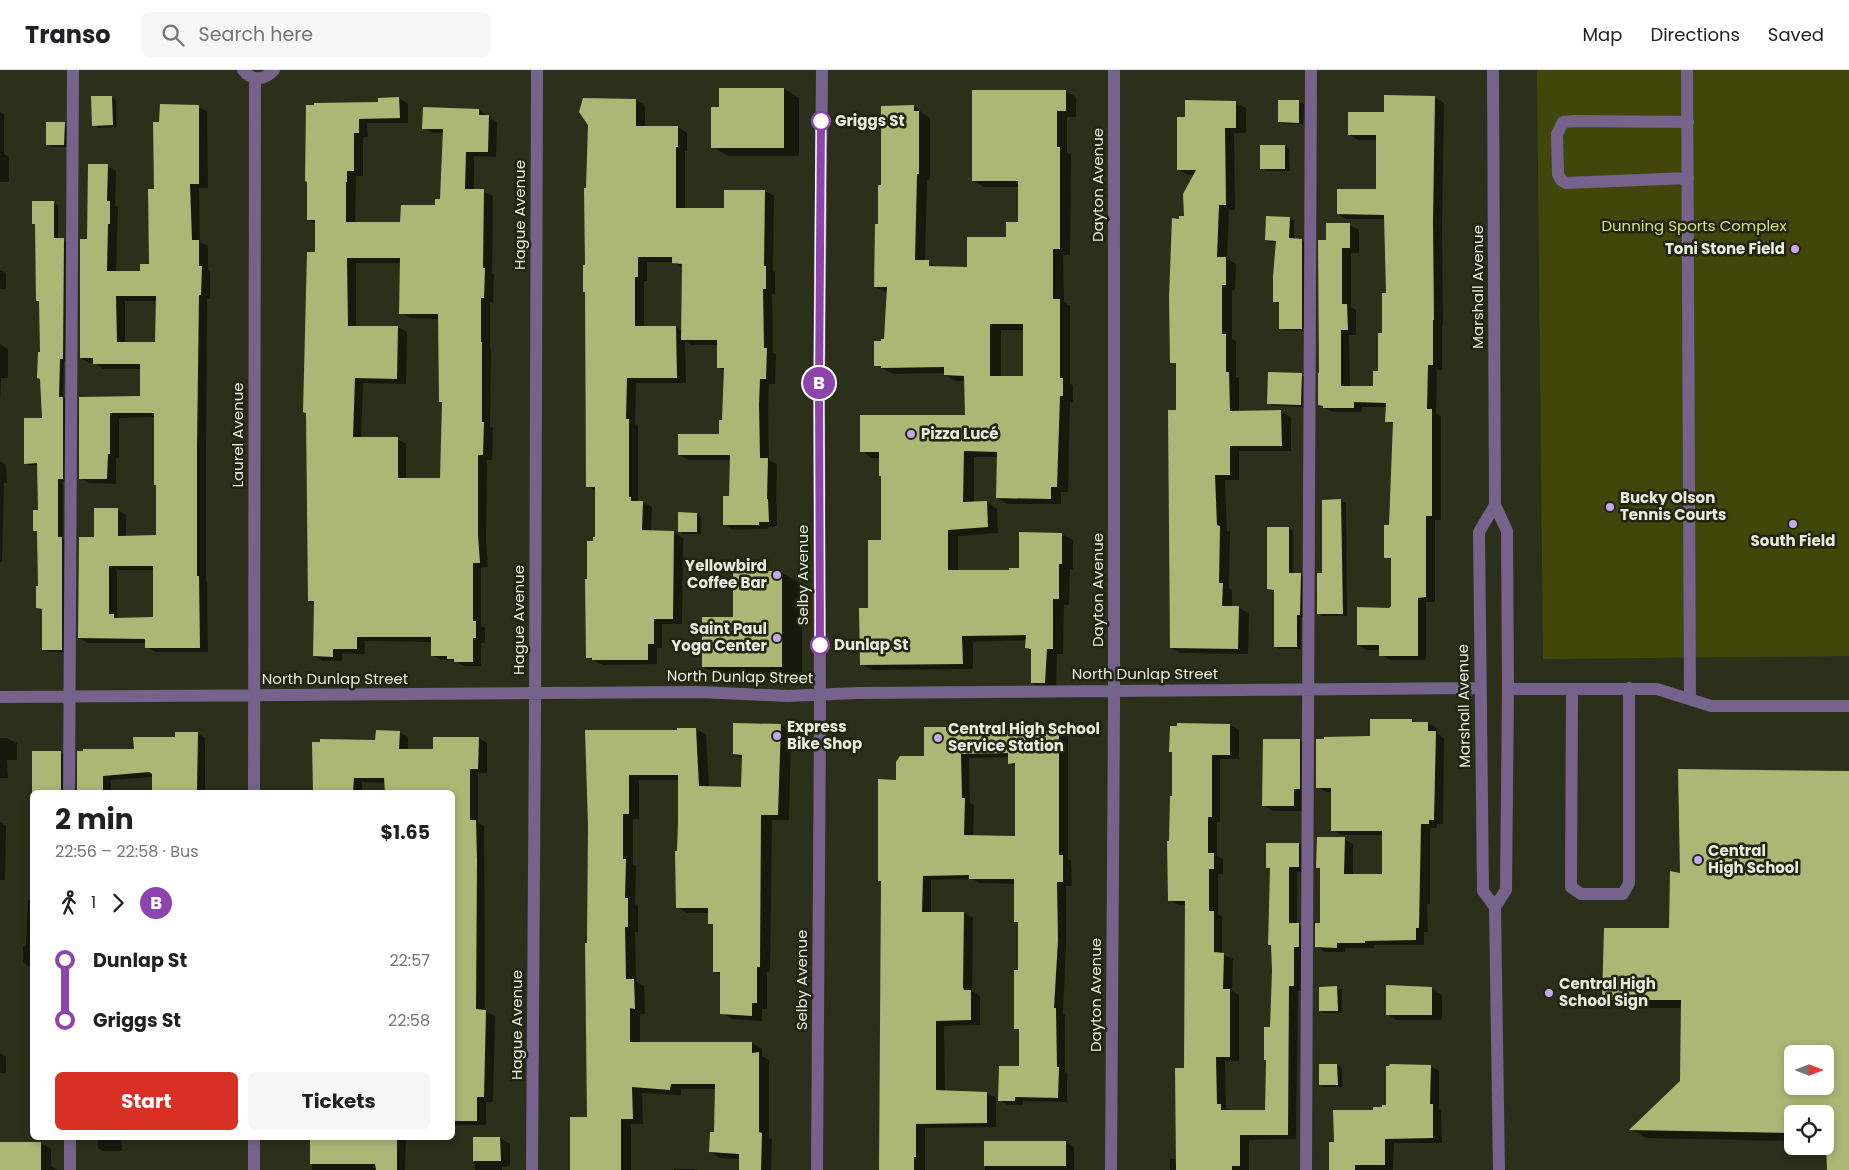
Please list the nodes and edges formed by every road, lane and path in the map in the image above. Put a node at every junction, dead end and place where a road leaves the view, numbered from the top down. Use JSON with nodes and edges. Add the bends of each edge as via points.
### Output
{"nodes":[{"id":1,"x":74,"y":70,"type":"edge"},
{"id":2,"x":243,"y":70,"type":"edge"},
{"id":3,"x":274,"y":70,"type":"edge"},
{"id":4,"x":536,"y":70,"type":"edge"},
{"id":5,"x":822,"y":70,"type":"edge"},
{"id":6,"x":1114,"y":70,"type":"edge"},
{"id":7,"x":1311,"y":70,"type":"edge"},
{"id":8,"x":1493,"y":70,"type":"edge"},
{"id":9,"x":1687,"y":70,"type":"edge"},
{"id":10,"x":255,"y":78,"type":"junction"},
{"id":11,"x":1688,"y":122,"type":"junction"},
{"id":12,"x":1688,"y":178,"type":"junction"},
{"id":13,"x":1495,"y":505,"type":"junction"},
{"id":14,"x":1480,"y":688,"type":"junction"},
{"id":15,"x":1629,"y":688,"type":"junction"},
{"id":16,"x":1508,"y":689,"type":"junction"},
{"id":17,"x":1572,"y":689,"type":"junction"},
{"id":18,"x":1309,"y":690,"type":"junction"},
{"id":19,"x":1114,"y":691,"type":"junction"},
{"id":20,"x":535,"y":694,"type":"junction"},
{"id":21,"x":820,"y":694,"type":"junction"},
{"id":22,"x":254,"y":695,"type":"junction"},
{"id":23,"x":69,"y":696,"type":"junction"},
{"id":24,"x":0,"y":697,"type":"edge"},
{"id":25,"x":1690,"y":698,"type":"junction"},
{"id":26,"x":1849,"y":706,"type":"edge"},
{"id":27,"x":69,"y":790,"type":"edge"},
{"id":28,"x":254,"y":790,"type":"edge"},
{"id":29,"x":1495,"y":907,"type":"junction"},
{"id":30,"x":70,"y":1140,"type":"edge"},
{"id":31,"x":254,"y":1140,"type":"edge"},
{"id":32,"x":70,"y":1170,"type":"edge"},
{"id":33,"x":254,"y":1170,"type":"edge"},
{"id":34,"x":532,"y":1170,"type":"edge"},
{"id":35,"x":817,"y":1170,"type":"edge"},
{"id":36,"x":1111,"y":1170,"type":"edge"},
{"id":37,"x":1306,"y":1170,"type":"edge"},
{"id":38,"x":1499,"y":1170,"type":"edge"}],
"edges":[{"from":1,"to":23,"type":"street"},
{"from":2,"to":10,"type":"street"},
{"from":3,"to":10,"type":"street","via":[[266,77]]},
{"from":4,"to":20,"type":"street","name":"Hague Avenue"},
{"from":5,"to":21,"type":"street","name":"Selby Avenue"},
{"from":6,"to":19,"type":"street","name":"Dayton Avenue"},
{"from":7,"to":18,"type":"street"},
{"from":8,"to":13,"type":"street","name":"Marshall Avenue"},
{"from":9,"to":11,"type":"street"},
{"from":10,"to":22,"type":"street","name":"Laurel Avenue"},
{"from":11,"to":12,"type":"street"},
{"from":11,"to":12,"type":"street","via":[[1563,122],[1557,134],[1558,174],[1566,183]]},
{"from":12,"to":25,"type":"street"},
{"from":13,"to":14,"type":"street","name":"Marshall Avenue","via":[[1480,532]]},
{"from":13,"to":16,"type":"street","name":"Marshall Avenue","via":[[1507,530]]},
{"from":14,"to":18,"type":"street","name":"North Dunlap Street"},
{"from":14,"to":29,"type":"street","name":"Marshall Avenue","via":[[1483,891]]},
{"from":15,"to":17,"type":"street"},
{"from":15,"to":17,"type":"street","via":[[1629,883],[1623,894],[1581,894],[1570,887]]},
{"from":15,"to":25,"type":"street","via":[[1657,689]]},
{"from":16,"to":17,"type":"street"},
{"from":16,"to":29,"type":"street","name":"Marshall Avenue","via":[[1506,890]]},
{"from":18,"to":19,"type":"street","name":"North Dunlap Street"},
{"from":18,"to":37,"type":"street"},
{"from":19,"to":21,"type":"street","name":"North Dunlap Street"},
{"from":19,"to":36,"type":"street","name":"Dayton Avenue"},
{"from":20,"to":21,"type":"street","name":"North Dunlap Street"},
{"from":20,"to":22,"type":"street","name":"North Dunlap Street"},
{"from":20,"to":34,"type":"street","name":"Hague Avenue"},
{"from":21,"to":35,"type":"street","name":"Selby Avenue"},
{"from":22,"to":23,"type":"street","name":"North Dunlap Street"},
{"from":22,"to":28,"type":"street","name":"Laurel Avenue"},
{"from":23,"to":24,"type":"street","name":"North Dunlap Street"},
{"from":23,"to":27,"type":"street"},
{"from":25,"to":26,"type":"street","via":[[1711,706]]},
{"from":29,"to":38,"type":"street","name":"Marshall Avenue"},
{"from":30,"to":32,"type":"street"},
{"from":31,"to":33,"type":"street"}]}
